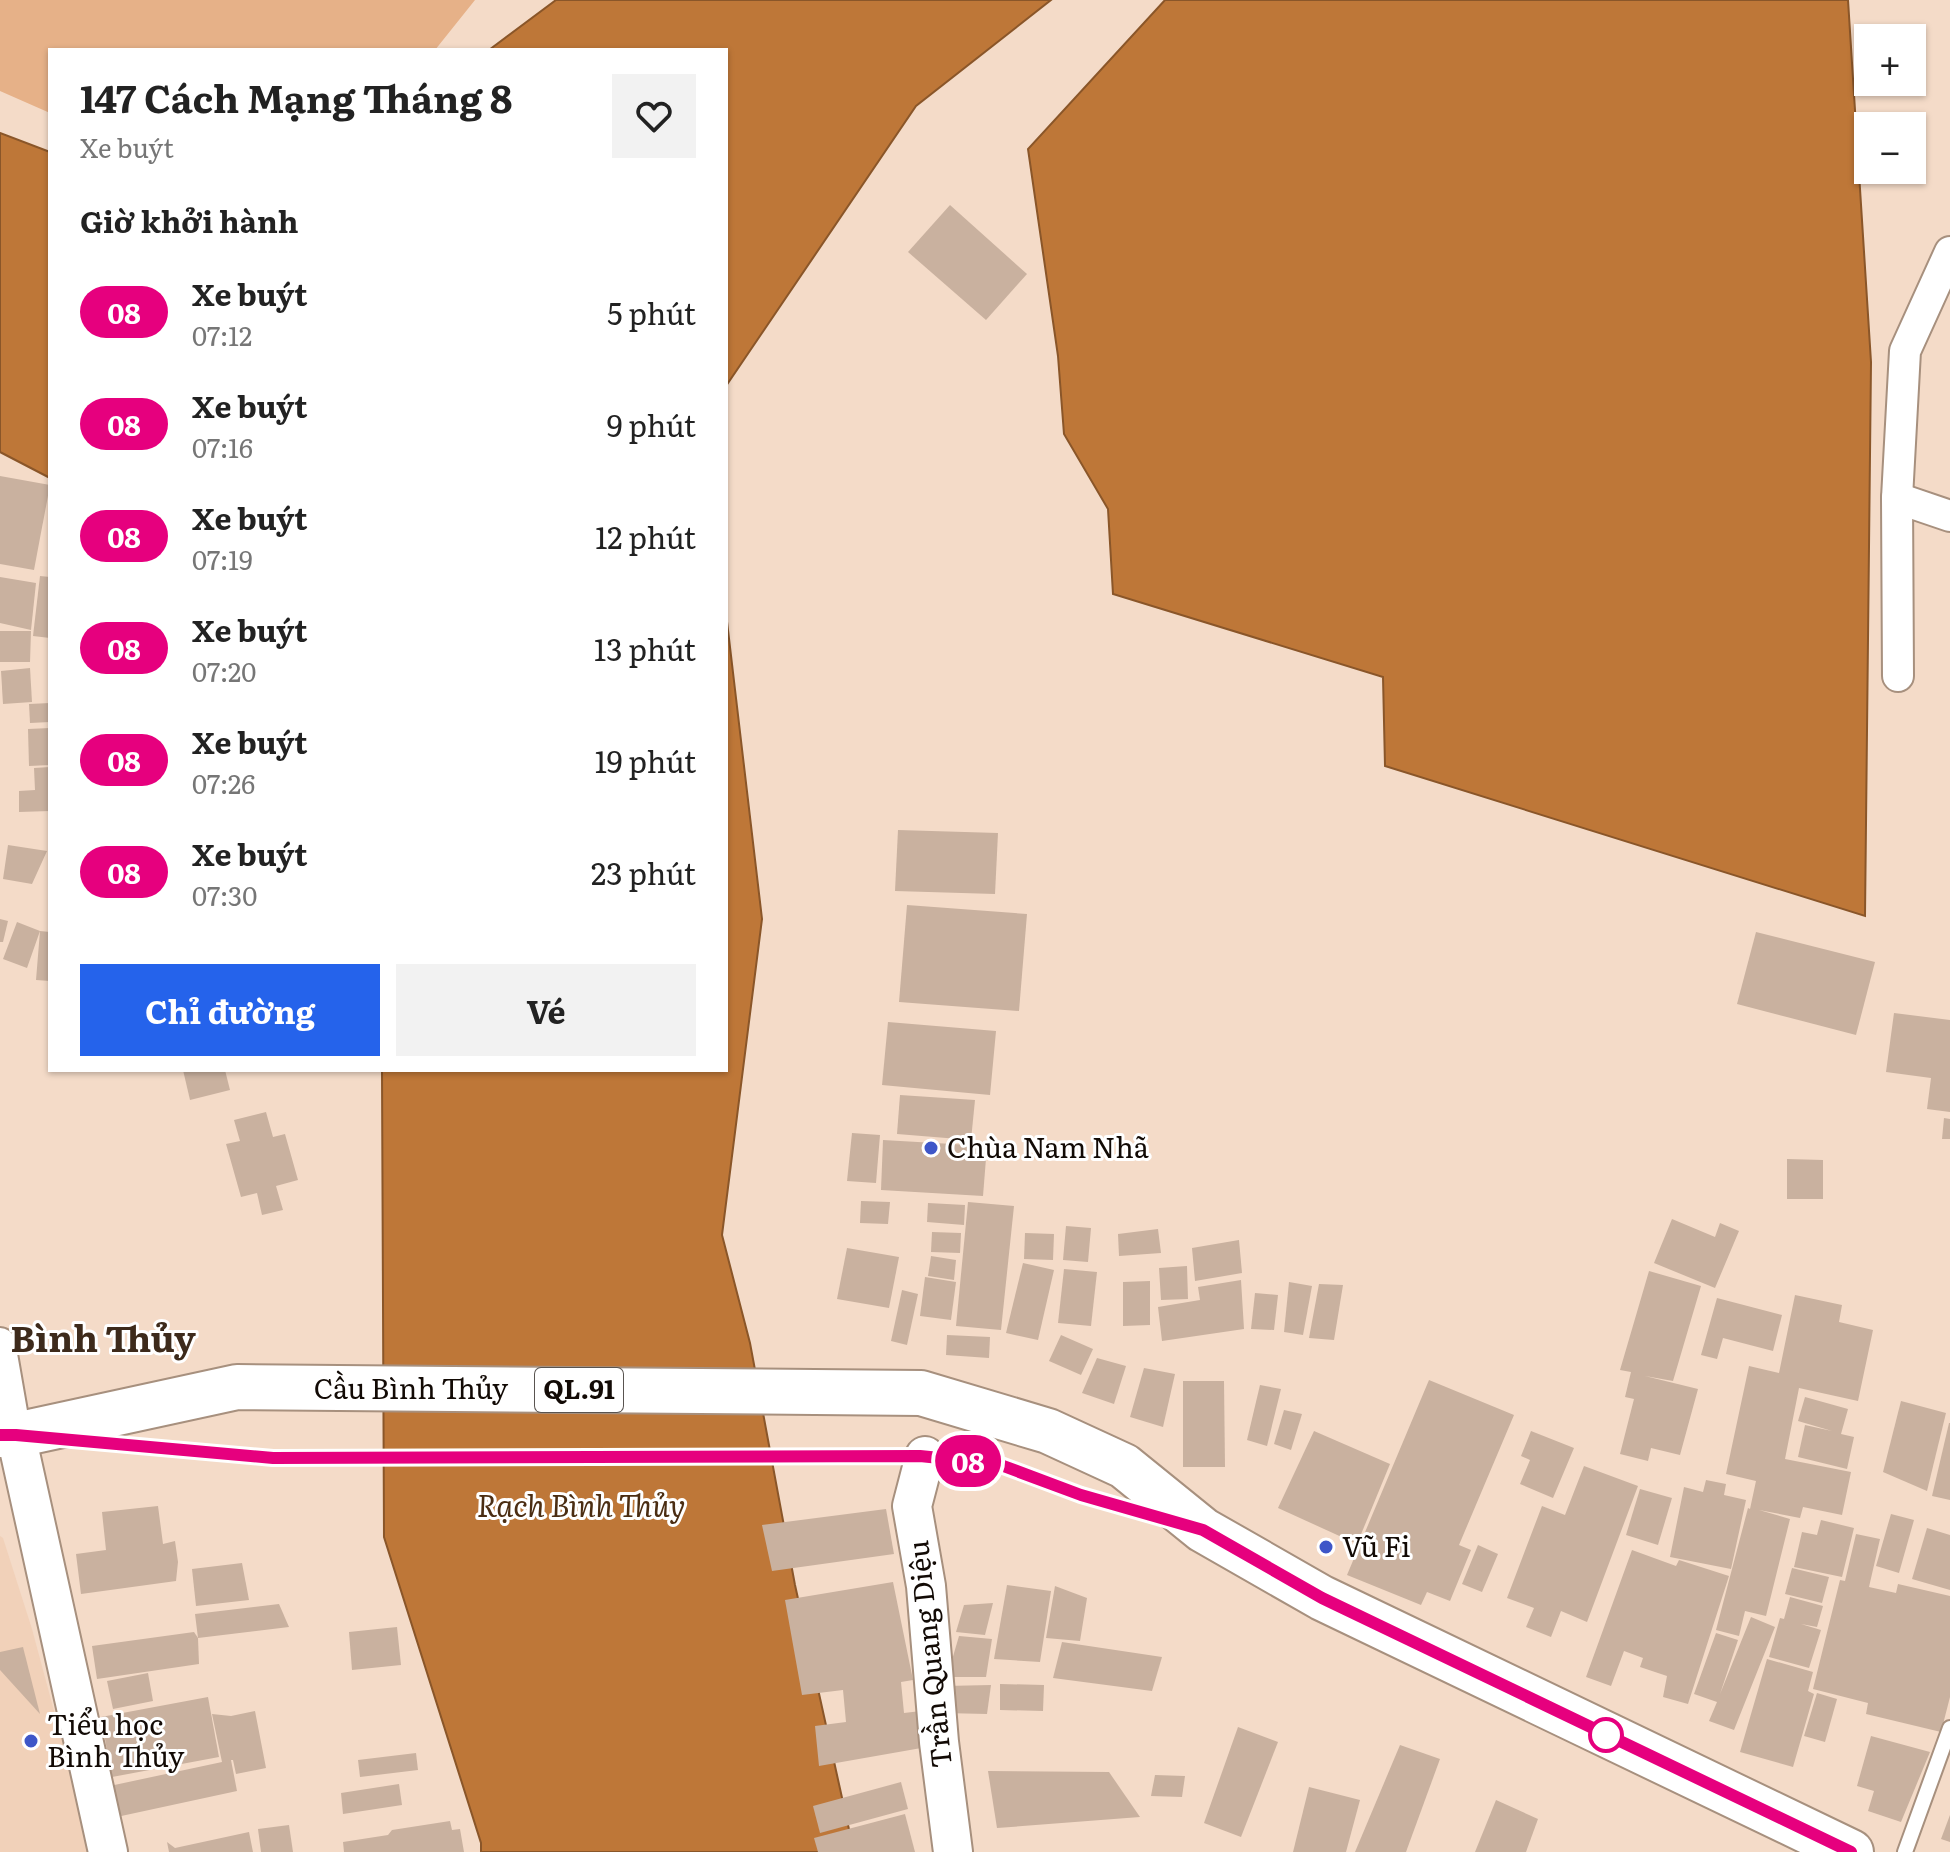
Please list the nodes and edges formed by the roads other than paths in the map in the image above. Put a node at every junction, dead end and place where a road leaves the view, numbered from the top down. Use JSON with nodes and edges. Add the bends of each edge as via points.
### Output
{"nodes":[{"id":1,"x":1950,"y":252,"type":"edge"},
{"id":2,"x":1897,"y":498,"type":"junction"},
{"id":3,"x":1950,"y":516,"type":"edge"},
{"id":4,"x":1898,"y":676,"type":"dead end"},
{"id":5,"x":0,"y":1343,"type":"edge"},
{"id":6,"x":8,"y":1435,"type":"edge"},
{"id":7,"x":925,"y":1456,"type":"dead end"},
{"id":8,"x":1950,"y":1728,"type":"edge"},
{"id":9,"x":108,"y":1852,"type":"edge"},
{"id":10,"x":953,"y":1852,"type":"edge"},
{"id":11,"x":1851,"y":1852,"type":"edge"},
{"id":12,"x":1905,"y":1852,"type":"edge"}],
"edges":[{"from":1,"to":2,"type":"street","via":[[1905,351]]},
{"from":2,"to":3,"type":"street"},
{"from":2,"to":4,"type":"street"},
{"from":5,"to":6,"type":"street"},
{"from":6,"to":9,"type":"street"},
{"from":6,"to":11,"type":"highway","name":"Cầu Bình Thủy","number":"QL.91","via":[[237,1387],[921,1393],[1048,1431],[1124,1466],[1203,1530],[1322,1598]]},
{"from":7,"to":10,"type":"street","name":"Trần Quang Diệu","via":[[912,1506],[926,1586]]},
{"from":8,"to":12,"type":"lane"}]}
